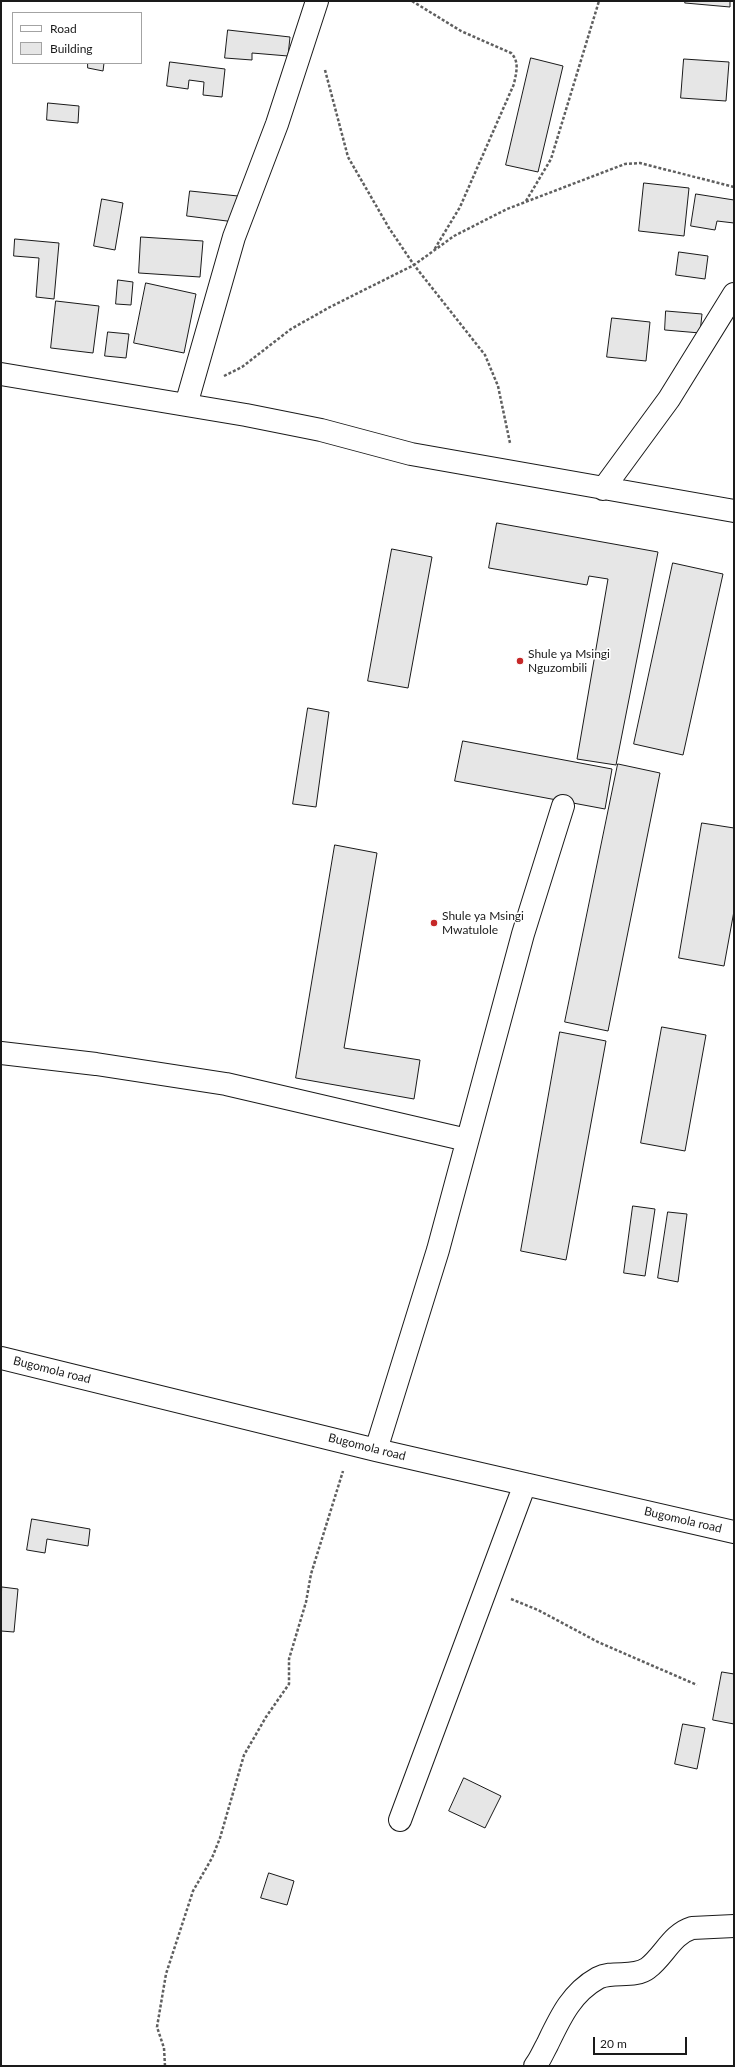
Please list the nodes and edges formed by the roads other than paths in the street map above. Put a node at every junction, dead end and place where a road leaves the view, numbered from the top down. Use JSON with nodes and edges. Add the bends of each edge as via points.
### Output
{"nodes":[{"id":1,"x":317,"y":1,"type":"edge"},
{"id":2,"x":734,"y":294,"type":"edge"},
{"id":3,"x":1,"y":374,"type":"edge"},
{"id":4,"x":187,"y":399,"type":"junction"},
{"id":5,"x":603,"y":489,"type":"junction"},
{"id":6,"x":734,"y":511,"type":"edge"},
{"id":7,"x":563,"y":806,"type":"dead end"},
{"id":8,"x":1,"y":1053,"type":"edge"},
{"id":9,"x":467,"y":1140,"type":"junction"},
{"id":10,"x":1,"y":1358,"type":"edge"},
{"id":11,"x":376,"y":1450,"type":"junction"},
{"id":12,"x":526,"y":1484,"type":"junction"},
{"id":13,"x":734,"y":1532,"type":"edge"},
{"id":14,"x":400,"y":1820,"type":"dead end"},
{"id":15,"x":734,"y":1926,"type":"edge"},
{"id":16,"x":535,"y":2066,"type":"edge"}],
"edges":[{"from":1,"to":4,"type":"street","via":[[277,124],[234,238]]},
{"from":2,"to":5,"type":"street","via":[[669,399]]},
{"from":3,"to":4,"type":"street"},
{"from":4,"to":5,"type":"street","via":[[411,454]]},
{"from":5,"to":6,"type":"street"},
{"from":7,"to":9,"type":"street","via":[[523,934]]},
{"from":8,"to":9,"type":"street","via":[[96,1064],[226,1084]]},
{"from":9,"to":11,"type":"street","via":[[438,1250]]},
{"from":10,"to":11,"type":"street","name":"Bugomola road"},
{"from":11,"to":12,"type":"street","name":"Bugomola road"},
{"from":12,"to":13,"type":"street","name":"Bugomola road"},
{"from":12,"to":14,"type":"street"},
{"from":15,"to":16,"type":"street","via":[[686,1930],[675,1937],[647,1969],[634,1973],[608,1974],[581,1989],[571,1999]]}]}
